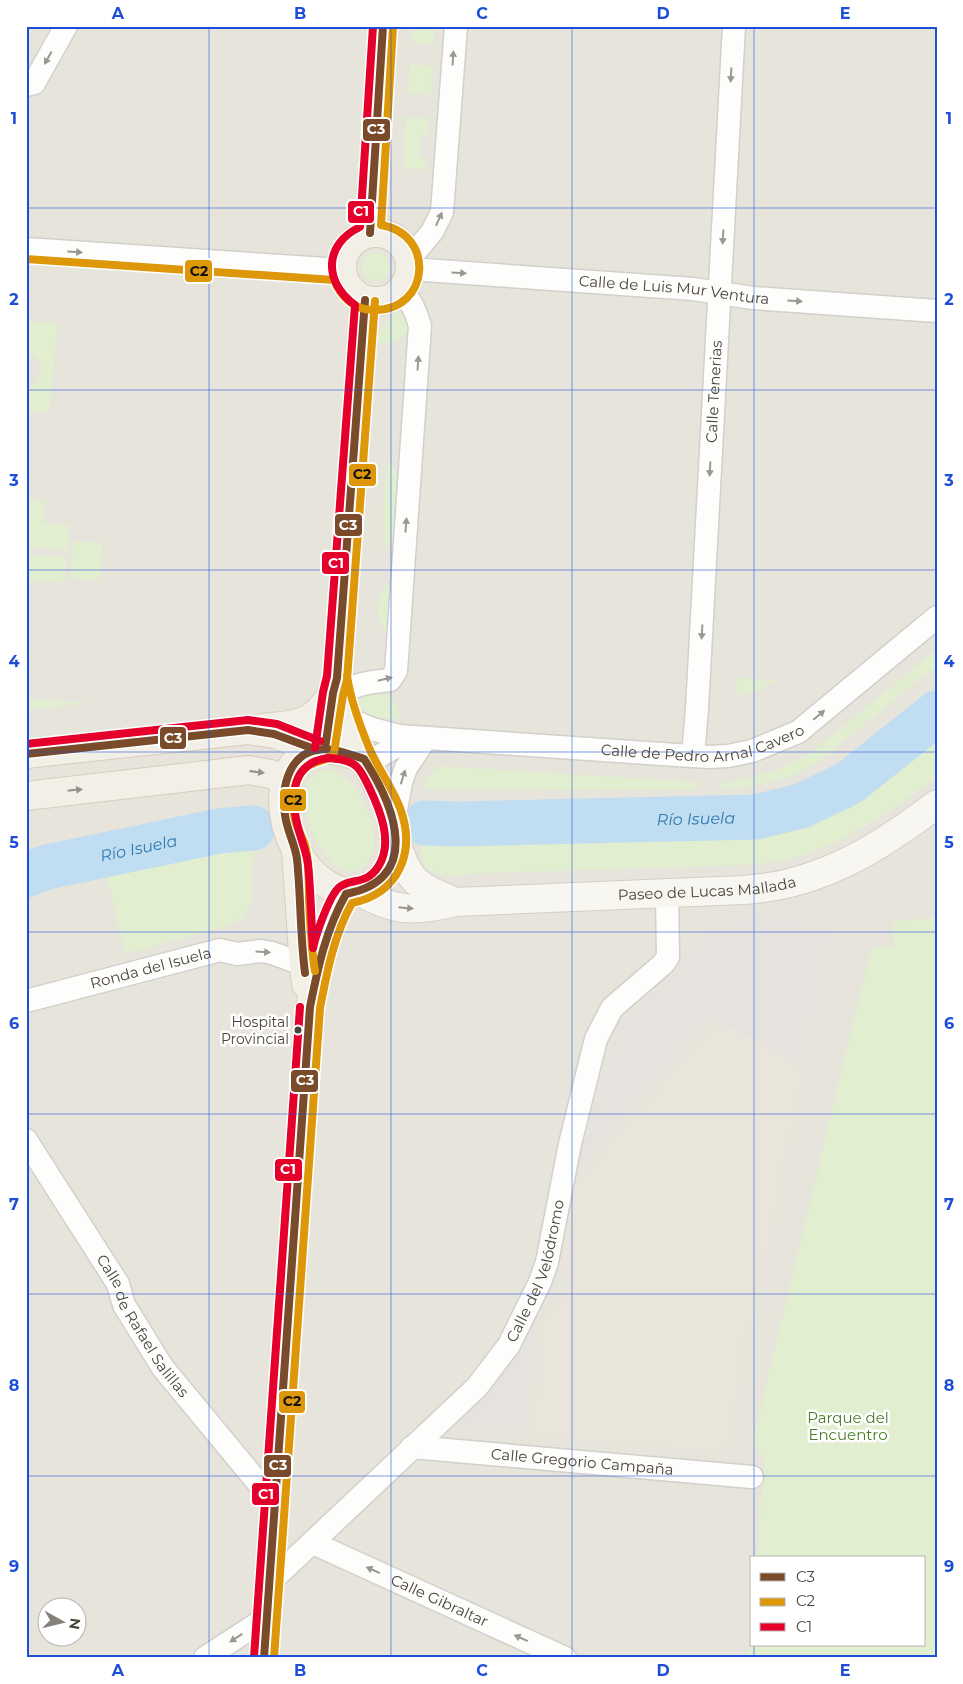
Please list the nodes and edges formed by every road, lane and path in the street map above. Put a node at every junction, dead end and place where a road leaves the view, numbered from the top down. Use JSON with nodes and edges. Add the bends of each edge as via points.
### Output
{"nodes":[{"id":1,"x":66,"y":26,"type":"edge"},
{"id":2,"x":383,"y":26,"type":"edge"},
{"id":3,"x":456,"y":26,"type":"edge"},
{"id":4,"x":734,"y":26,"type":"edge"},
{"id":5,"x":26,"y":85,"type":"edge"},
{"id":6,"x":370,"y":233,"type":"junction"},
{"id":7,"x":26,"y":248,"type":"edge"},
{"id":8,"x":341,"y":270,"type":"junction"},
{"id":9,"x":407,"y":272,"type":"junction"},
{"id":10,"x":720,"y":293,"type":"junction"},
{"id":11,"x":365,"y":300,"type":"junction"},
{"id":12,"x":937,"y":311,"type":"edge"},
{"id":13,"x":937,"y":617,"type":"edge"},
{"id":14,"x":336,"y":688,"type":"junction"},
{"id":15,"x":348,"y":720,"type":"junction"},
{"id":16,"x":248,"y":730,"type":"junction"},
{"id":17,"x":426,"y":738,"type":"junction"},
{"id":18,"x":321,"y":749,"type":"junction"},
{"id":19,"x":26,"y":754,"type":"edge"},
{"id":20,"x":693,"y":756,"type":"junction"},
{"id":21,"x":366,"y":762,"type":"junction"},
{"id":22,"x":286,"y":781,"type":"junction"},
{"id":23,"x":26,"y":796,"type":"edge"},
{"id":24,"x":937,"y":804,"type":"edge"},
{"id":25,"x":395,"y":830,"type":"junction"},
{"id":26,"x":296,"y":850,"type":"junction"},
{"id":27,"x":353,"y":893,"type":"junction"},
{"id":28,"x":667,"y":893,"type":"junction"},
{"id":29,"x":456,"y":902,"type":"junction"},
{"id":30,"x":304,"y":967,"type":"junction"},
{"id":31,"x":26,"y":1001,"type":"edge"},
{"id":32,"x":310,"y":1007,"type":"junction"},
{"id":33,"x":26,"y":1140,"type":"edge"},
{"id":34,"x":412,"y":1447,"type":"junction"},
{"id":35,"x":752,"y":1477,"type":"dead end"},
{"id":36,"x":276,"y":1497,"type":"junction"},
{"id":37,"x":313,"y":1543,"type":"junction"},
{"id":38,"x":270,"y":1584,"type":"junction"},
{"id":39,"x":266,"y":1618,"type":"junction"},
{"id":40,"x":205,"y":1658,"type":"edge"},
{"id":41,"x":264,"y":1658,"type":"edge"},
{"id":42,"x":565,"y":1658,"type":"edge"}],
"edges":[{"from":1,"to":5,"type":"street","one_way":true,"via":[[34,83]]},
{"from":2,"to":6,"type":"main road"},
{"from":9,"to":3,"type":"street","one_way":true,"via":[[442,212]]},
{"from":4,"to":10,"type":"street","name":"Calle Tenerias","one_way":true},
{"from":6,"to":8,"type":"main road","via":[[352,242],[342,260]]},
{"from":6,"to":9,"type":"main road","via":[[390,235],[406,248]]},
{"from":7,"to":8,"type":"street","one_way":true},
{"from":8,"to":11,"type":"main road","via":[[349,288]]},
{"from":9,"to":10,"type":"street","name":"Calle de Luis Mur Ventura","one_way":true},
{"from":9,"to":11,"type":"main road","via":[[394,297],[385,301]]},
{"from":14,"to":9,"type":"street","one_way":true,"via":[[390,680],[396,672],[420,326],[411,300]]},
{"from":10,"to":12,"type":"street","name":"Calle de Luis Mur Ventura","one_way":true},
{"from":10,"to":20,"type":"street","name":"Calle Tenerias","one_way":true},
{"from":11,"to":14,"type":"main road"},
{"from":20,"to":13,"type":"street","name":"Calle de Pedro Arnal Cavero","one_way":true,"via":[[752,752],[798,732]]},
{"from":14,"to":15,"type":"main road"},
{"from":14,"to":16,"type":"main road","via":[[320,711],[307,721]]},
{"from":14,"to":18,"type":"main road"},
{"from":15,"to":17,"type":"street","name":"Calle de Pedro Arnal Cavero","via":[[372,730]]},
{"from":15,"to":21,"type":"main road"},
{"from":16,"to":18,"type":"main road","via":[[274,734]]},
{"from":16,"to":19,"type":"main road"},
{"from":17,"to":20,"type":"street","name":"Calle de Pedro Arnal Cavero"},
{"from":17,"to":21,"type":"street","name":"Calle de Pedro Arnal Cavero","via":[[402,744]]},
{"from":25,"to":17,"type":"street","one_way":true,"via":[[401,782],[413,755]]},
{"from":18,"to":21,"type":"main road","via":[[345,752]]},
{"from":18,"to":22,"type":"main road","via":[[296,760]]},
{"from":21,"to":25,"type":"main road","via":[[384,795]]},
{"from":23,"to":22,"type":"main road","one_way":true,"via":[[249,770]]},
{"from":22,"to":26,"type":"main road","via":[[284,812]]},
{"from":24,"to":28,"type":"main road","name":"Paseo de Lucas Mallada","via":[[864,853],[806,880],[764,889]]},
{"from":25,"to":27,"type":"main road","via":[[392,861],[384,877],[374,886]]},
{"from":25,"to":29,"type":"main road","name":"Paseo de Lucas Mallada","via":[[402,860],[413,879],[429,891]]},
{"from":26,"to":27,"type":"main road","via":[[318,879],[331,887]]},
{"from":26,"to":30,"type":"main road"},
{"from":27,"to":29,"type":"main road","name":"Paseo de Lucas Mallada","one_way":true,"via":[[406,909],[426,909]]},
{"from":27,"to":32,"type":"main road","via":[[336,909],[328,928]]},
{"from":28,"to":29,"type":"main road","name":"Paseo de Lucas Mallada"},
{"from":28,"to":34,"type":"street","name":"Calle del Velódromo","via":[[668,957],[612,1008],[596,1039],[540,1282],[508,1345],[477,1387]]},
{"from":31,"to":30,"type":"street","name":"Ronda del Isuela","one_way":true,"via":[[220,950],[237,954],[272,953]]},
{"from":30,"to":32,"type":"main road"},
{"from":32,"to":36,"type":"main road"},
{"from":33,"to":36,"type":"street","name":"Calle de Rafael Salillas","via":[[118,1284],[124,1305],[163,1368],[259,1484]]},
{"from":34,"to":35,"type":"street","name":"Calle Gregorio Campaña"},
{"from":34,"to":37,"type":"street","name":"Calle del Velódromo"},
{"from":36,"to":38,"type":"main road"},
{"from":37,"to":38,"type":"street","name":"Calle del Velódromo"},
{"from":42,"to":37,"type":"street","name":"Calle Gibraltar","one_way":true},
{"from":38,"to":39,"type":"main road"},
{"from":39,"to":40,"type":"street","one_way":true},
{"from":39,"to":41,"type":"main road"}]}
